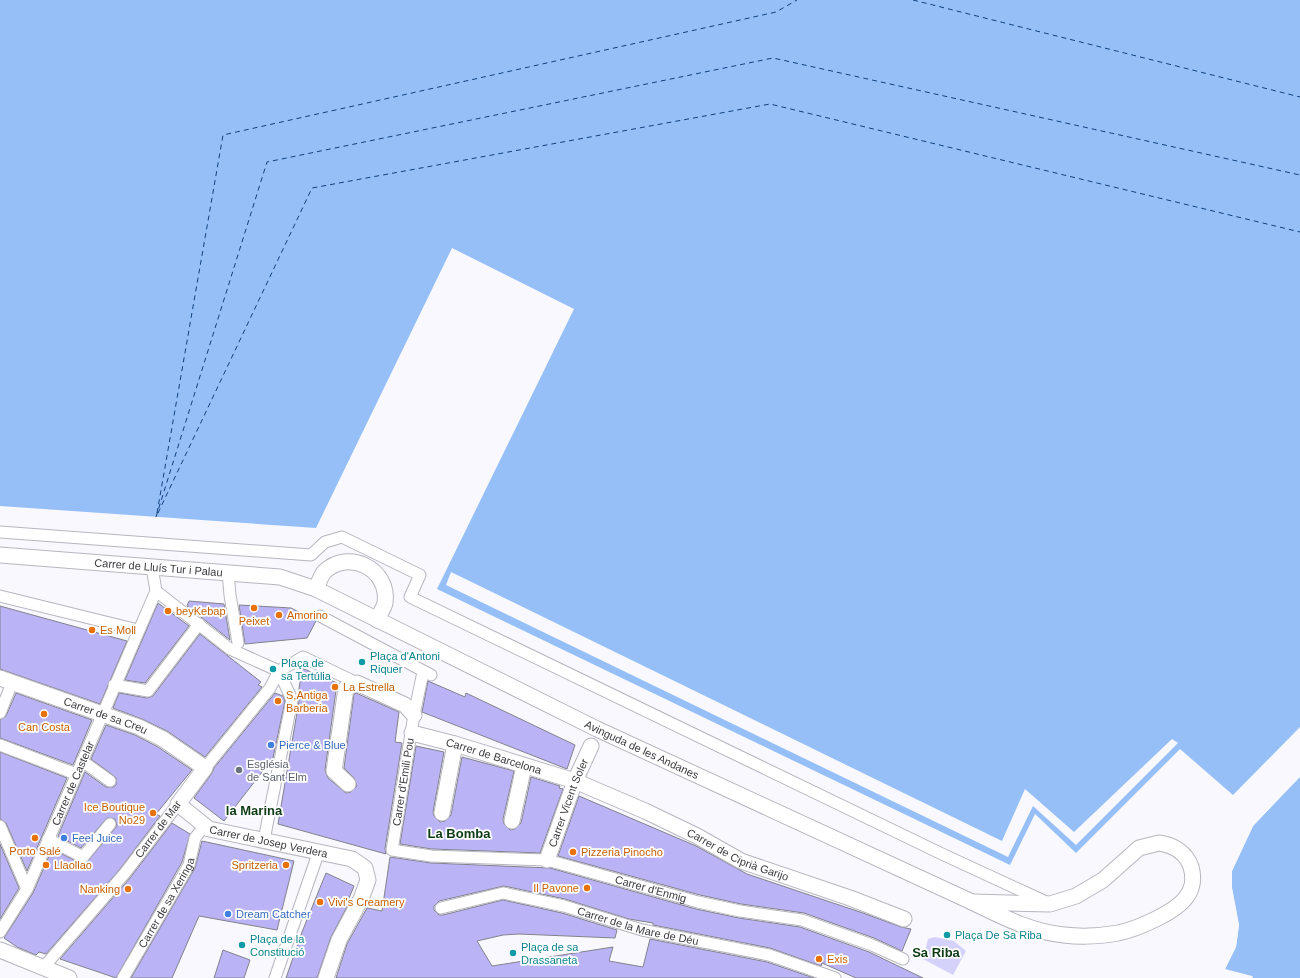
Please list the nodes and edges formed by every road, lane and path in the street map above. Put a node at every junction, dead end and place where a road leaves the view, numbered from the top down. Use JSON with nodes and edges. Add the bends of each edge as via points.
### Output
{"nodes":[{"id":1,"x":0,"y":532,"type":"edge"},
{"id":2,"x":0,"y":555,"type":"edge"},
{"id":3,"x":152,"y":567,"type":"junction"},
{"id":4,"x":228,"y":572,"type":"junction"},
{"id":5,"x":316,"y":589,"type":"junction"},
{"id":6,"x":156,"y":591,"type":"junction"},
{"id":7,"x":0,"y":596,"type":"edge"},
{"id":8,"x":320,"y":616,"type":"dead end"},
{"id":9,"x":377,"y":620,"type":"junction"},
{"id":10,"x":199,"y":624,"type":"junction"},
{"id":11,"x":138,"y":630,"type":"junction"},
{"id":12,"x":234,"y":646,"type":"junction"},
{"id":13,"x":279,"y":671,"type":"junction"},
{"id":14,"x":6,"y":680,"type":"edge"},
{"id":15,"x":114,"y":685,"type":"junction"},
{"id":16,"x":352,"y":685,"type":"junction"},
{"id":17,"x":0,"y":713,"type":"edge"},
{"id":18,"x":101,"y":715,"type":"junction"},
{"id":19,"x":414,"y":715,"type":"junction"},
{"id":20,"x":412,"y":733,"type":"junction"},
{"id":21,"x":455,"y":744,"type":"junction"},
{"id":22,"x":0,"y":745,"type":"edge"},
{"id":23,"x":591,"y":746,"type":"dead end"},
{"id":24,"x":82,"y":761,"type":"junction"},
{"id":25,"x":524,"y":766,"type":"junction"},
{"id":26,"x":205,"y":768,"type":"junction"},
{"id":27,"x":76,"y":774,"type":"junction"},
{"id":28,"x":110,"y":781,"type":"dead end"},
{"id":29,"x":575,"y":782,"type":"junction"},
{"id":30,"x":348,"y":784,"type":"dead end"},
{"id":31,"x":178,"y":804,"type":"junction"},
{"id":32,"x":442,"y":813,"type":"dead end"},
{"id":33,"x":512,"y":821,"type":"dead end"},
{"id":34,"x":110,"y":824,"type":"dead end"},
{"id":35,"x":204,"y":825,"type":"junction"},
{"id":36,"x":0,"y":826,"type":"edge"},
{"id":37,"x":48,"y":839,"type":"junction"},
{"id":38,"x":264,"y":840,"type":"junction"},
{"id":39,"x":392,"y":850,"type":"joint"},
{"id":40,"x":319,"y":851,"type":"junction"},
{"id":41,"x":547,"y":860,"type":"junction"},
{"id":42,"x":27,"y":889,"type":"junction"},
{"id":43,"x":972,"y":902,"type":"junction"},
{"id":44,"x":1050,"y":904,"type":"junction"},
{"id":45,"x":441,"y":908,"type":"dead end"},
{"id":46,"x":904,"y":920,"type":"dead end"},
{"id":47,"x":0,"y":932,"type":"edge"},
{"id":48,"x":0,"y":950,"type":"edge"},
{"id":49,"x":903,"y":959,"type":"dead end"},
{"id":50,"x":42,"y":968,"type":"junction"},
{"id":51,"x":69,"y":978,"type":"edge"},
{"id":52,"x":124,"y":978,"type":"edge"},
{"id":53,"x":275,"y":978,"type":"edge"},
{"id":54,"x":326,"y":978,"type":"edge"},
{"id":55,"x":835,"y":978,"type":"edge"}],
"edges":[{"from":1,"to":44,"type":"street","via":[[311,555],[325,542],[342,537],[420,575],[410,597]]},
{"from":2,"to":3,"type":"street","name":"Carrer de Lluís Tur i Palau"},
{"from":3,"to":4,"type":"street","name":"Carrer de Lluís Tur i Palau"},
{"from":3,"to":6,"type":"street"},
{"from":4,"to":5,"type":"street","name":"Carrer de Lluís Tur i Palau","via":[[280,577]]},
{"from":4,"to":12,"type":"street"},
{"from":5,"to":9,"type":"street","name":"Avinguda de les Andanes"},
{"from":5,"to":9,"type":"street","via":[[324,573],[339,563],[358,562],[374,570],[384,585],[385,604]]},
{"from":6,"to":10,"type":"street"},
{"from":6,"to":11,"type":"street"},
{"from":7,"to":11,"type":"street"},
{"from":8,"to":19,"type":"street","via":[[429,672]]},
{"from":9,"to":43,"type":"street","name":"Avinguda de les Andanes","via":[[597,729]]},
{"from":10,"to":12,"type":"street"},
{"from":10,"to":15,"type":"street","via":[[148,692]]},
{"from":11,"to":15,"type":"street","name":"Carrer de Castelar"},
{"from":12,"to":13,"type":"street"},
{"from":13,"to":16,"type":"street","via":[[304,657]]},
{"from":13,"to":26,"type":"street","name":"Carrer de Mar","via":[[270,688]]},
{"from":13,"to":38,"type":"street","via":[[292,700]]},
{"from":14,"to":17,"type":"street"},
{"from":14,"to":18,"type":"street","name":"Carrer de sa Creu"},
{"from":15,"to":18,"type":"street","name":"Carrer de Castelar"},
{"from":16,"to":19,"type":"street","via":[[405,705]]},
{"from":16,"to":30,"type":"street","via":[[334,771]]},
{"from":18,"to":24,"type":"street","name":"Carrer de Castelar"},
{"from":18,"to":26,"type":"street","name":"Carrer de sa Creu","via":[[139,727]]},
{"from":19,"to":20,"type":"street","name":"Carrer d'Emili Pou"},
{"from":20,"to":21,"type":"street","name":"Carrer de Barcelona"},
{"from":20,"to":39,"type":"street","name":"Carrer d'Emili Pou"},
{"from":21,"to":25,"type":"street","name":"Carrer de Barcelona"},
{"from":21,"to":32,"type":"street"},
{"from":22,"to":27,"type":"street"},
{"from":23,"to":29,"type":"street","name":"Carrer Vicent Soler"},
{"from":24,"to":27,"type":"street","name":"Carrer de Castelar"},
{"from":24,"to":28,"type":"street"},
{"from":25,"to":29,"type":"street","name":"Carrer de Barcelona"},
{"from":25,"to":33,"type":"street"},
{"from":26,"to":31,"type":"street","name":"Carrer de Mar"},
{"from":27,"to":37,"type":"street","name":"Carrer de Castelar"},
{"from":29,"to":41,"type":"street","name":"Carrer Vicent Soler"},
{"from":29,"to":46,"type":"street","name":"Carrer de Ciprià Garijo","via":[[652,814],[741,861],[850,898]]},
{"from":31,"to":35,"type":"street","name":"Carrer de Josep Verdera"},
{"from":31,"to":50,"type":"street","name":"Carrer de Mar","via":[[125,873]]},
{"from":34,"to":37,"type":"street","via":[[83,857]]},
{"from":35,"to":38,"type":"street","name":"Carrer de Josep Verdera","via":[[209,829]]},
{"from":35,"to":52,"type":"street","name":"Carrer de sa Xeringa","via":[[195,838],[189,865]]},
{"from":36,"to":42,"type":"street"},
{"from":37,"to":42,"type":"street","name":"Carrer de Castelar"},
{"from":38,"to":40,"type":"street","name":"Carrer de Josep Verdera"},
{"from":39,"to":41,"type":"street","name":"Carrer d'Enmig","via":[[432,856]]},
{"from":40,"to":53,"type":"street"},
{"from":40,"to":54,"type":"street","name":"Carrer de Josep Verdera","via":[[352,859],[365,868],[368,880],[339,940]]},
{"from":41,"to":49,"type":"street","name":"Carrer d'Enmig","via":[[698,902],[802,920]]},
{"from":42,"to":47,"type":"street","name":"Carrer de Castelar"},
{"from":43,"to":44,"type":"street","name":"Avinguda de les Andanes"},
{"from":43,"to":44,"type":"street","name":"Avinguda de les Andanes","via":[[1009,920],[1045,932],[1085,936],[1119,933],[1143,925],[1180,904],[1191,889],[1192,872],[1185,856],[1178,850],[1169,845],[1149,844],[1139,848],[1103,880],[1076,896]]},
{"from":45,"to":55,"type":"street","name":"Carrer de la Mare de Déu","via":[[503,893],[564,906],[642,930],[769,955]]},
{"from":48,"to":50,"type":"street"},
{"from":50,"to":51,"type":"street"}]}
